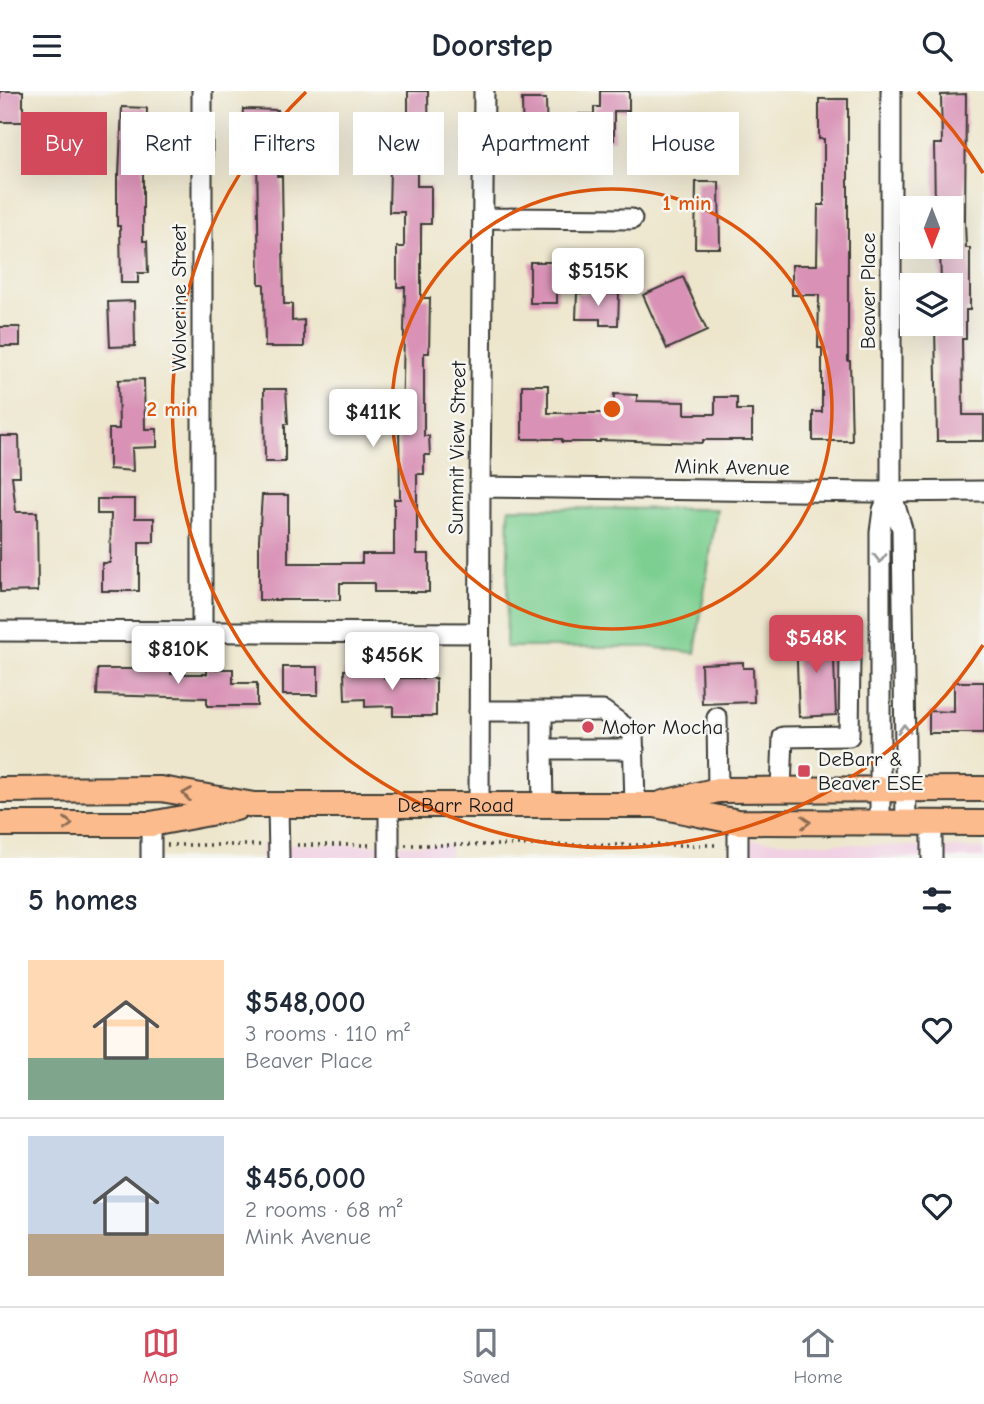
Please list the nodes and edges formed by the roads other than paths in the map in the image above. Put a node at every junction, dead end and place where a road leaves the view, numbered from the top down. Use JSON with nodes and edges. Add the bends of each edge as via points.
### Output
{"nodes":[{"id":1,"x":202,"y":91,"type":"edge"},
{"id":2,"x":484,"y":91,"type":"edge"},
{"id":3,"x":891,"y":91,"type":"edge"},
{"id":4,"x":483,"y":218,"type":"junction"},
{"id":5,"x":632,"y":219,"type":"dead end"},
{"id":6,"x":480,"y":487,"type":"junction"},
{"id":7,"x":984,"y":491,"type":"edge"},
{"id":8,"x":891,"y":492,"type":"junction"},
{"id":9,"x":0,"y":631,"type":"edge"},
{"id":10,"x":202,"y":632,"type":"junction"},
{"id":11,"x":479,"y":633,"type":"junction"},
{"id":12,"x":850,"y":659,"type":"dead end"},
{"id":13,"x":478,"y":711,"type":"junction"},
{"id":14,"x":542,"y":711,"type":"junction"},
{"id":15,"x":717,"y":718,"type":"dead end"},
{"id":16,"x":542,"y":749,"type":"junction"},
{"id":17,"x":634,"y":749,"type":"junction"},
{"id":18,"x":879,"y":789,"type":"junction"},
{"id":19,"x":905,"y":789,"type":"junction"},
{"id":20,"x":984,"y":789,"type":"edge"},
{"id":21,"x":0,"y":790,"type":"edge"},
{"id":22,"x":718,"y":790,"type":"junction"},
{"id":23,"x":781,"y":790,"type":"junction"},
{"id":24,"x":266,"y":805,"type":"junction"},
{"id":25,"x":388,"y":805,"type":"junction"},
{"id":26,"x":479,"y":805,"type":"junction"},
{"id":27,"x":543,"y":805,"type":"junction"},
{"id":28,"x":645,"y":805,"type":"junction"},
{"id":29,"x":880,"y":822,"type":"junction"},
{"id":30,"x":906,"y":822,"type":"junction"},
{"id":31,"x":932,"y":822,"type":"junction"},
{"id":32,"x":984,"y":823,"type":"edge"},
{"id":33,"x":0,"y":824,"type":"edge"},
{"id":34,"x":151,"y":842,"type":"edge"},
{"id":35,"x":738,"y":842,"type":"edge"},
{"id":36,"x":389,"y":851,"type":"edge"},
{"id":37,"x":279,"y":852,"type":"edge"},
{"id":38,"x":932,"y":858,"type":"edge"}],
"edges":[{"from":1,"to":10,"type":"street","name":"Wolverine Street"},
{"from":2,"to":4,"type":"street","name":"Summit View Street"},
{"from":3,"to":8,"type":"street","name":"Beaver Place"},
{"from":4,"to":5,"type":"street"},
{"from":4,"to":6,"type":"street","name":"Summit View Street"},
{"from":6,"to":8,"type":"street","name":"Mink Avenue"},
{"from":6,"to":11,"type":"street","name":"Summit View Street"},
{"from":7,"to":8,"type":"street","name":"Mink Avenue"},
{"from":8,"to":18,"type":"street","name":"Beaver Place","one_way":true,"via":[[880,532]]},
{"from":19,"to":8,"type":"street","name":"Beaver Place","one_way":true,"via":[[902,529]]},
{"from":9,"to":10,"type":"street"},
{"from":10,"to":11,"type":"street"},
{"from":11,"to":13,"type":"street","name":"Summit View Street"},
{"from":12,"to":23,"type":"street","via":[[849,736],[783,737]]},
{"from":13,"to":14,"type":"street"},
{"from":13,"to":26,"type":"street","name":"Summit View Street"},
{"from":14,"to":16,"type":"street"},
{"from":14,"to":17,"type":"street","via":[[604,711],[633,733]]},
{"from":15,"to":22,"type":"street"},
{"from":16,"to":17,"type":"street"},
{"from":16,"to":27,"type":"street"},
{"from":17,"to":28,"type":"street"},
{"from":18,"to":19,"type":"main road","name":"DeBarr Road"},
{"from":18,"to":23,"type":"main road","name":"DeBarr Road"},
{"from":18,"to":29,"type":"street","name":"Beaver Place"},
{"from":19,"to":20,"type":"main road","name":"DeBarr Road"},
{"from":19,"to":30,"type":"street","name":"Beaver Place"},
{"from":24,"to":21,"type":"main road","name":"DeBarr Road","one_way":true,"via":[[161,789]]},
{"from":22,"to":23,"type":"main road","name":"DeBarr Road"},
{"from":22,"to":28,"type":"main road","name":"DeBarr Road"},
{"from":24,"to":25,"type":"main road","name":"DeBarr Road"},
{"from":24,"to":34,"type":"main road","name":"DeBarr Road"},
{"from":24,"to":37,"type":"street"},
{"from":25,"to":26,"type":"main road","name":"DeBarr Road"},
{"from":25,"to":36,"type":"street"},
{"from":26,"to":27,"type":"main road","name":"DeBarr Road"},
{"from":27,"to":28,"type":"main road","name":"DeBarr Road"},
{"from":28,"to":35,"type":"main road","name":"DeBarr Road"},
{"from":29,"to":30,"type":"main road","name":"DeBarr Road"},
{"from":35,"to":29,"type":"main road","name":"DeBarr Road","one_way":true},
{"from":30,"to":31,"type":"main road","name":"DeBarr Road"},
{"from":31,"to":32,"type":"main road","name":"DeBarr Road"},
{"from":31,"to":38,"type":"street"},
{"from":33,"to":34,"type":"main road","name":"DeBarr Road","one_way":true}]}
